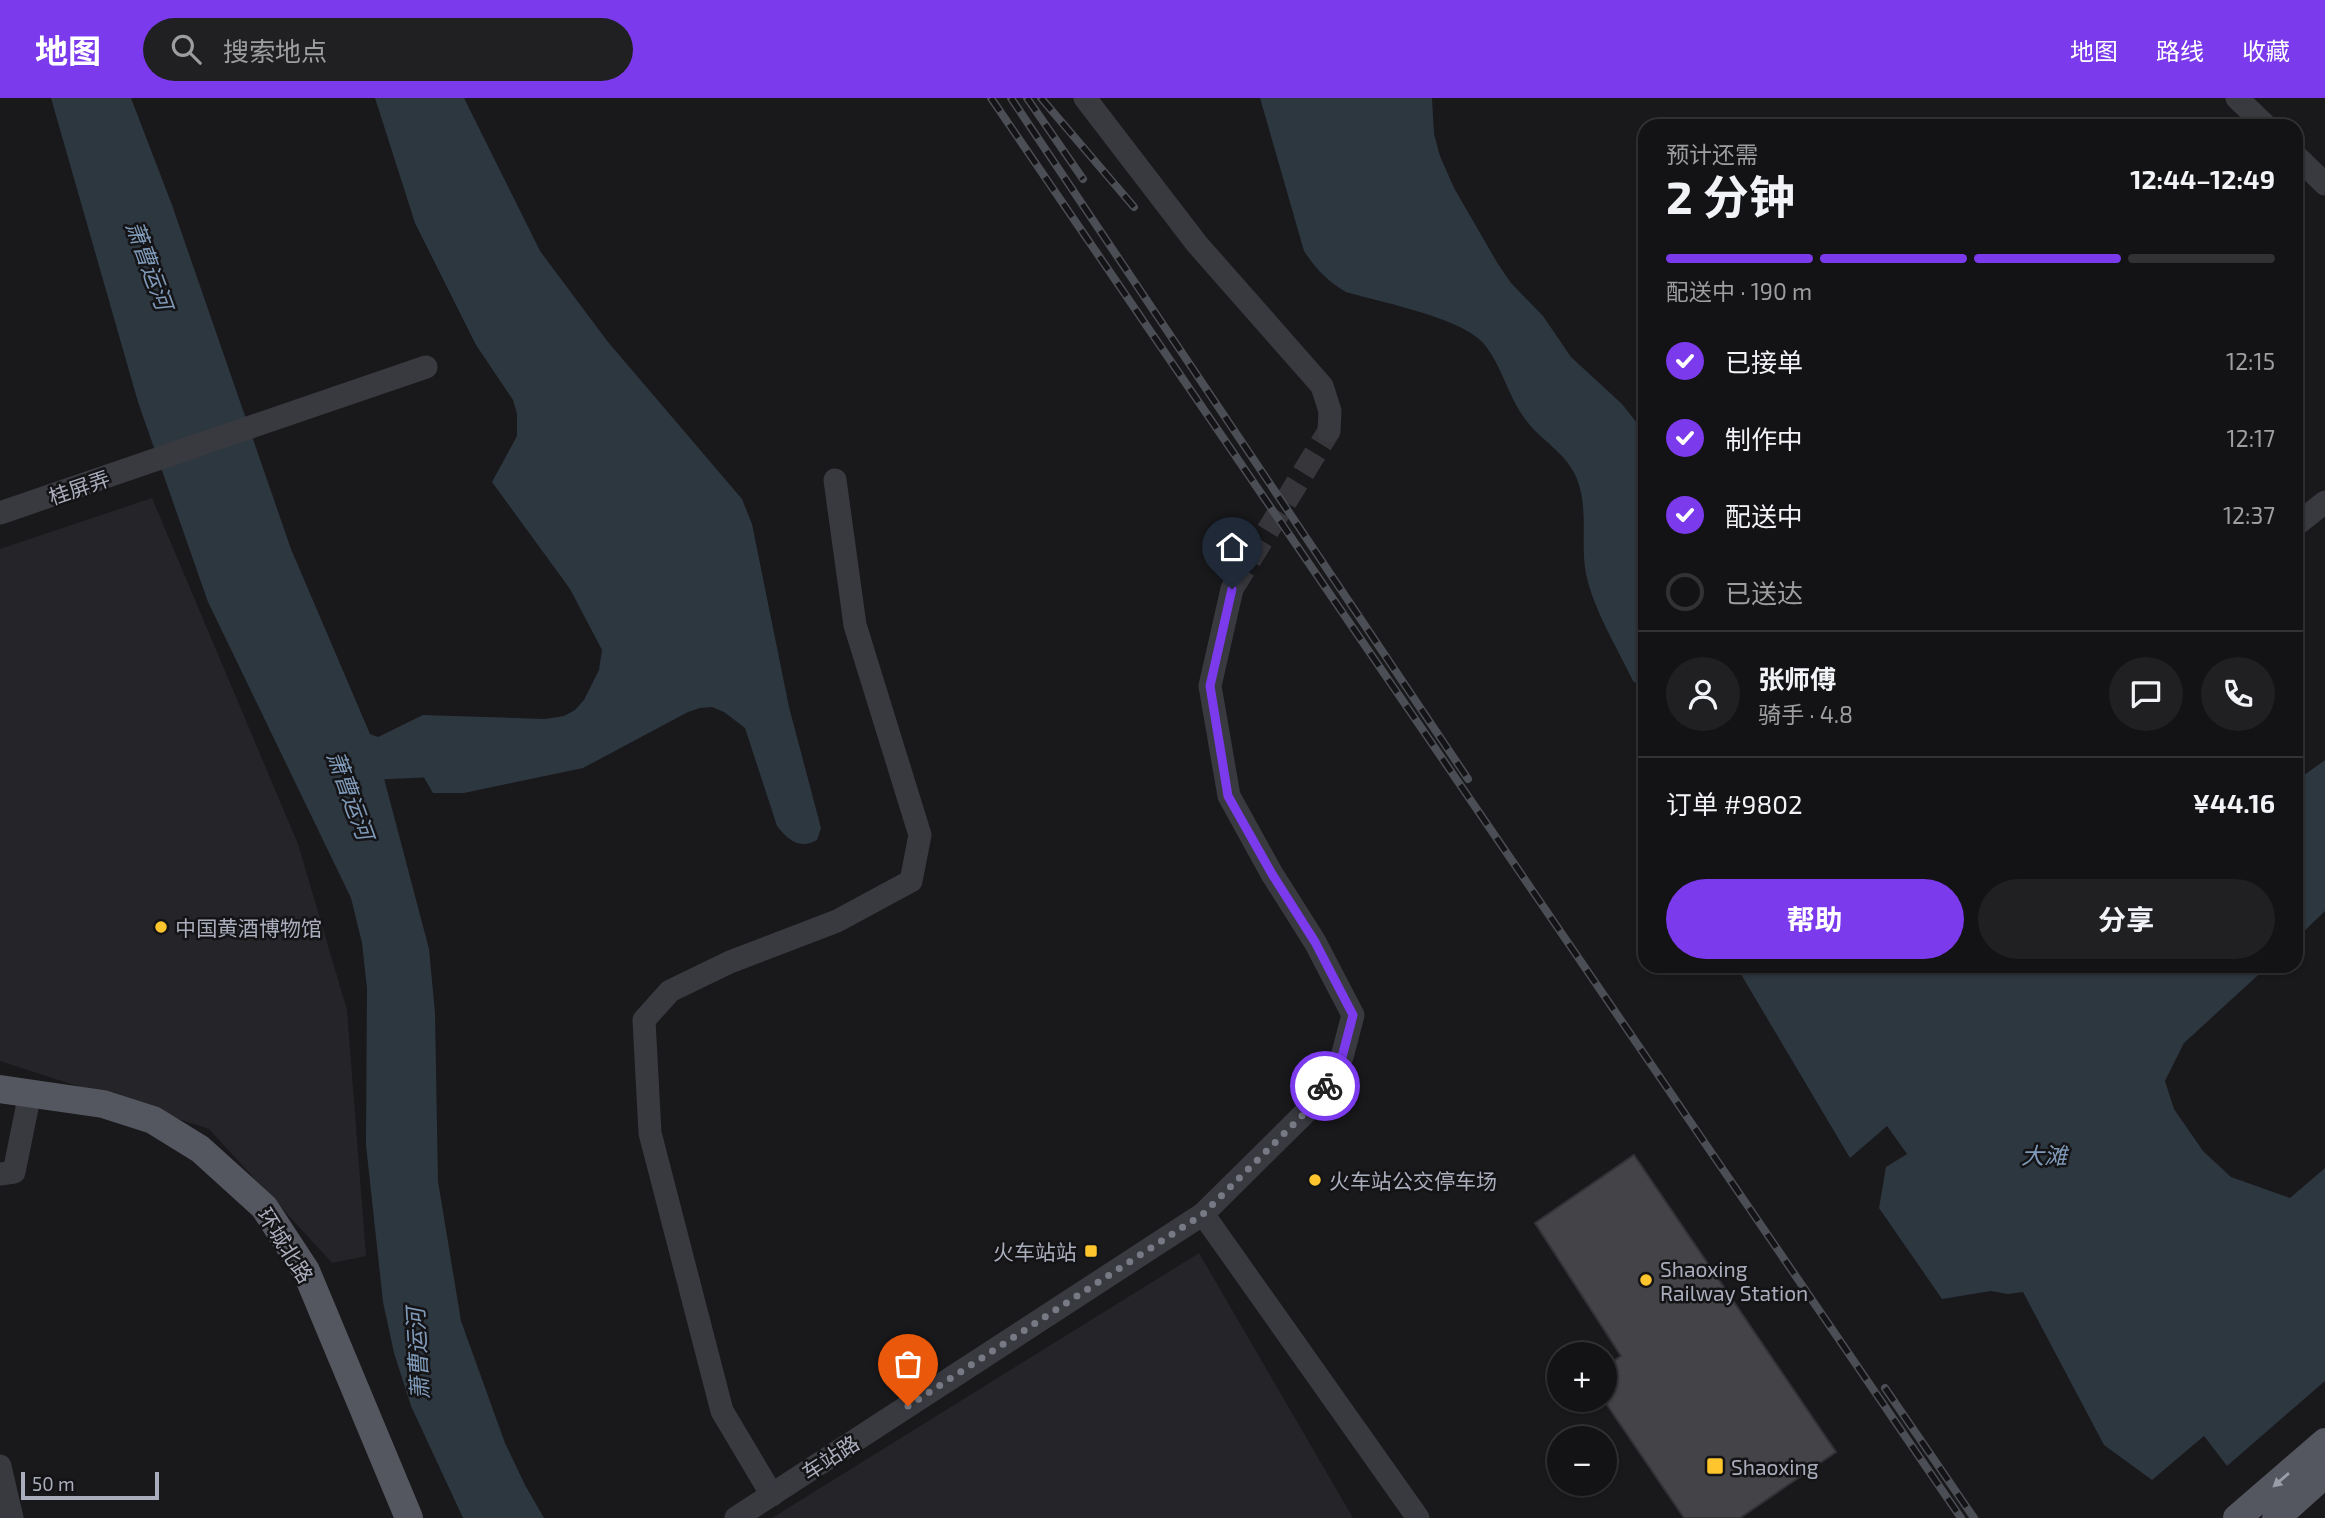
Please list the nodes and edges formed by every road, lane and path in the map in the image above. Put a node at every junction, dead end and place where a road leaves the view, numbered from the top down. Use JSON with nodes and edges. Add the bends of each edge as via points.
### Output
{"nodes":[{"id":1,"x":1085,"y":98,"type":"edge"},
{"id":2,"x":2237,"y":98,"type":"edge"},
{"id":3,"x":2259,"y":119,"type":"edge"},
{"id":4,"x":2303,"y":163,"type":"edge"},
{"id":5,"x":2325,"y":184,"type":"edge"},
{"id":6,"x":426,"y":367,"type":"dead end"},
{"id":7,"x":1328,"y":431,"type":"tunnel mouth"},
{"id":8,"x":835,"y":480,"type":"dead end"},
{"id":9,"x":2325,"y":502,"type":"edge"},
{"id":10,"x":0,"y":513,"type":"edge"},
{"id":11,"x":2303,"y":519,"type":"edge"},
{"id":12,"x":1232,"y":589,"type":"tunnel mouth"},
{"id":13,"x":0,"y":1089,"type":"edge"},
{"id":14,"x":13,"y":1106,"type":"edge"},
{"id":15,"x":0,"y":1174,"type":"edge"},
{"id":16,"x":1203,"y":1214,"type":"junction"},
{"id":17,"x":2325,"y":1443,"type":"edge"},
{"id":18,"x":0,"y":1466,"type":"edge"},
{"id":19,"x":2325,"y":1474,"type":"edge"},
{"id":20,"x":772,"y":1495,"type":"junction"},
{"id":21,"x":12,"y":1518,"type":"edge"},
{"id":22,"x":395,"y":1518,"type":"edge"},
{"id":23,"x":409,"y":1518,"type":"edge"},
{"id":24,"x":736,"y":1518,"type":"edge"},
{"id":25,"x":1418,"y":1518,"type":"edge"},
{"id":26,"x":2237,"y":1518,"type":"edge"},
{"id":27,"x":2276,"y":1518,"type":"edge"}],
"edges":[{"from":1,"to":7,"type":"street","via":[[1197,244],[1322,386],[1330,411]]},
{"from":2,"to":3,"type":"street"},
{"from":4,"to":5,"type":"street"},
{"from":6,"to":10,"type":"street","name":"桂屏弄"},
{"from":8,"to":20,"type":"street","via":[[855,625],[920,835],[911,881],[837,920],[670,991],[644,1020],[650,1133],[722,1411]]},
{"from":9,"to":11,"type":"street"},
{"from":12,"to":16,"type":"street","name":"车站路","via":[[1210,686],[1228,796],[1353,1015],[1342,1057],[1313,1105]]},
{"from":13,"to":23,"type":"main road","name":"环城北路","via":[[103,1104],[153,1120],[200,1149],[264,1207],[306,1271]]},
{"from":14,"to":15,"type":"street","via":[[14,1172]]},
{"from":14,"to":22,"type":"main road","name":"环城北路","via":[[95,1118],[146,1134],[195,1158],[257,1213],[298,1276]]},
{"from":16,"to":20,"type":"street","name":"车站路"},
{"from":16,"to":25,"type":"street"},
{"from":17,"to":26,"type":"main road","one_way":true},
{"from":18,"to":21,"type":"street"},
{"from":19,"to":27,"type":"main road"},
{"from":20,"to":24,"type":"street","name":"车站路"}]}
